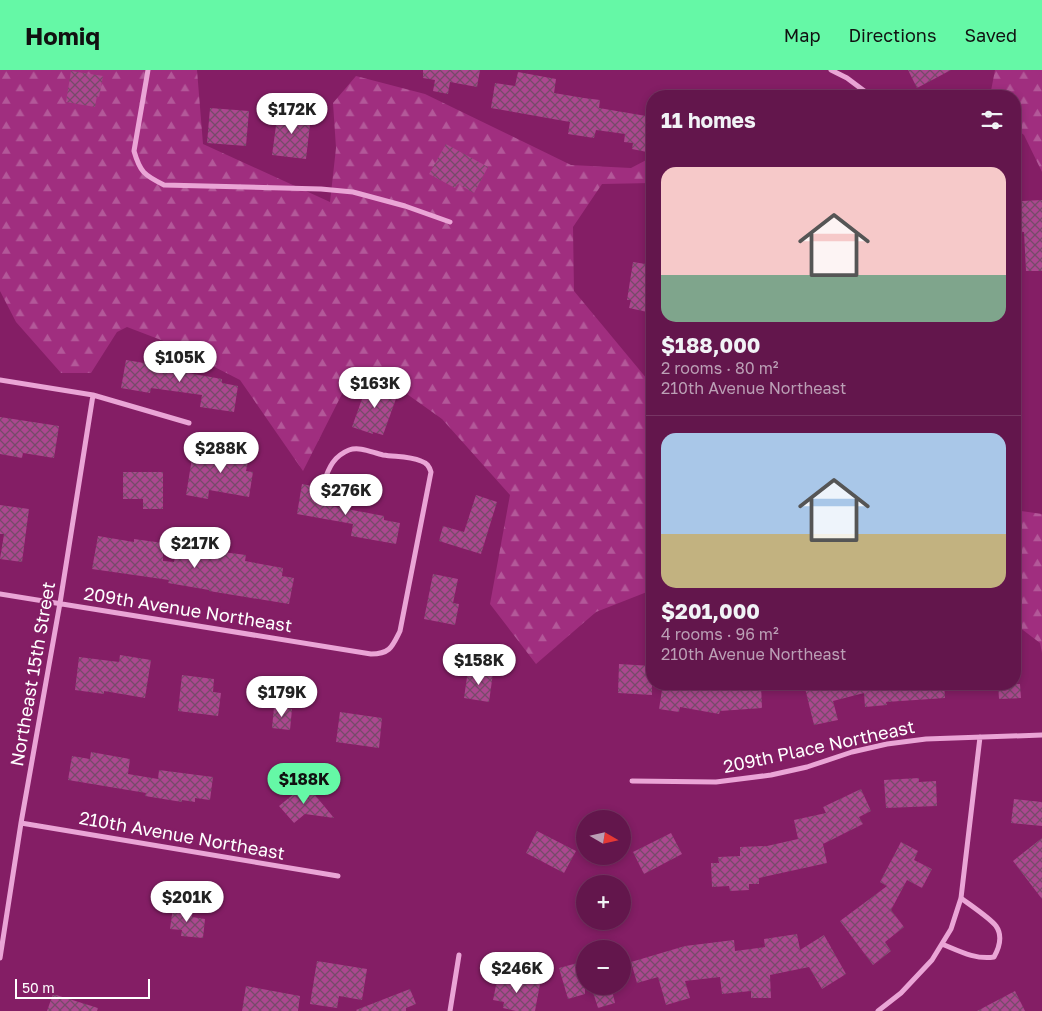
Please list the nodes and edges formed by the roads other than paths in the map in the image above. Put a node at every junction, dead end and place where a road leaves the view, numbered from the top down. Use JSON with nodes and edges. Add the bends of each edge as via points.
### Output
{"nodes":[{"id":1,"x":148,"y":70,"type":"edge"},
{"id":2,"x":831,"y":70,"type":"edge"},
{"id":3,"x":863,"y":90,"type":"edge"},
{"id":4,"x":450,"y":222,"type":"dead end"},
{"id":5,"x":0,"y":380,"type":"edge"},
{"id":6,"x":93,"y":395,"type":"junction"},
{"id":7,"x":189,"y":423,"type":"dead end"},
{"id":8,"x":324,"y":482,"type":"dead end"},
{"id":9,"x":0,"y":594,"type":"edge"},
{"id":10,"x":60,"y":604,"type":"junction"},
{"id":11,"x":1042,"y":735,"type":"edge"},
{"id":12,"x":980,"y":737,"type":"junction"},
{"id":13,"x":632,"y":780,"type":"dead end"},
{"id":14,"x":22,"y":823,"type":"junction"},
{"id":15,"x":338,"y":876,"type":"dead end"},
{"id":16,"x":961,"y":898,"type":"junction"},
{"id":17,"x":942,"y":944,"type":"junction"},
{"id":18,"x":459,"y":955,"type":"dead end"},
{"id":19,"x":0,"y":958,"type":"edge"},
{"id":20,"x":450,"y":1011,"type":"edge"},
{"id":21,"x":878,"y":1011,"type":"edge"}],
"edges":[{"from":1,"to":4,"type":"street","via":[[134,150],[147,176],[164,185],[321,188],[353,192]]},
{"from":2,"to":3,"type":"street"},
{"from":5,"to":6,"type":"street"},
{"from":6,"to":7,"type":"street"},
{"from":6,"to":10,"type":"street","name":"Northeast 15th Street"},
{"from":8,"to":10,"type":"street","name":"209th Avenue Northeast","via":[[329,465],[337,456],[351,449],[421,461],[431,472],[400,631],[388,651],[371,654]]},
{"from":9,"to":10,"type":"street","name":"209th Avenue Northeast"},
{"from":10,"to":14,"type":"street","name":"Northeast 15th Street"},
{"from":11,"to":12,"type":"street","name":"209th Place Northeast"},
{"from":12,"to":13,"type":"street","name":"209th Place Northeast","via":[[887,744],[771,775],[716,782]]},
{"from":12,"to":16,"type":"street"},
{"from":14,"to":15,"type":"street","name":"210th Avenue Northeast"},
{"from":14,"to":19,"type":"street","name":"Northeast 15th Street"},
{"from":16,"to":17,"type":"street"},
{"from":16,"to":17,"type":"street","via":[[997,927],[999,948],[994,956],[985,958]]},
{"from":17,"to":21,"type":"street","via":[[932,960],[901,993]]},
{"from":18,"to":20,"type":"street"}]}
